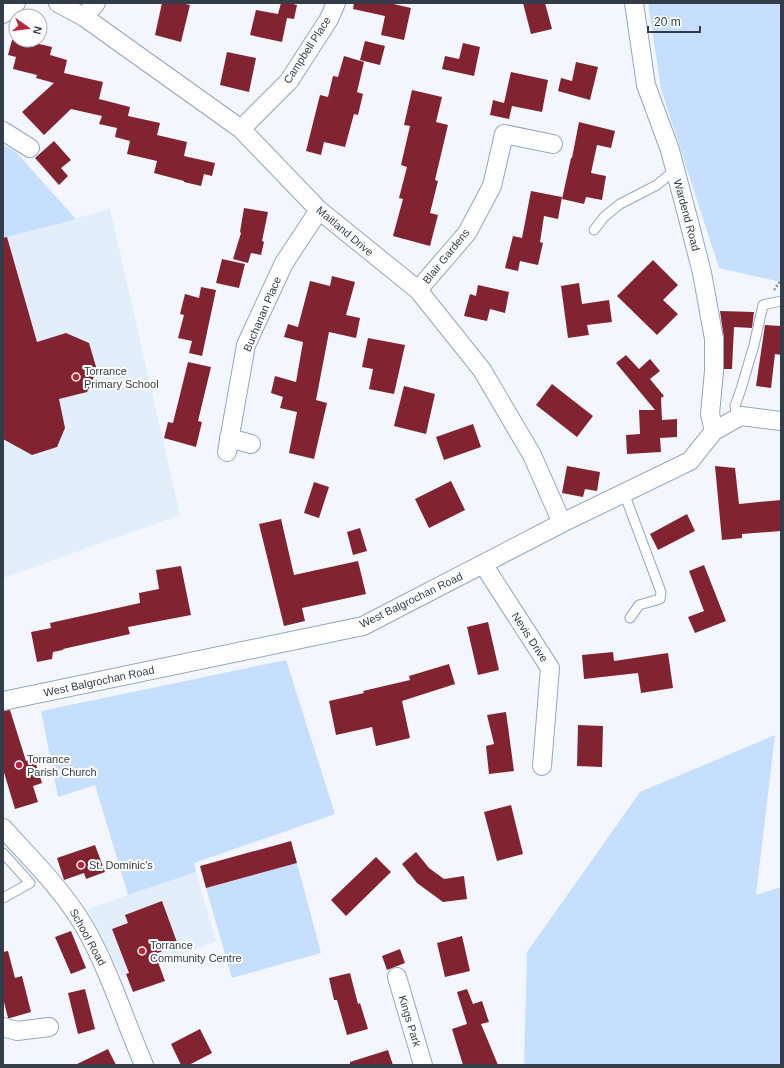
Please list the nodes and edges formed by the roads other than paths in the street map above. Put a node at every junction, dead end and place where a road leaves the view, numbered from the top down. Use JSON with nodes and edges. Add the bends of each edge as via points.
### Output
{"nodes":[{"id":1,"x":16,"y":3,"type":"edge"},
{"id":2,"x":58,"y":3,"type":"edge"},
{"id":3,"x":96,"y":3,"type":"edge"},
{"id":4,"x":336,"y":3,"type":"edge"},
{"id":5,"x":634,"y":3,"type":"edge"},
{"id":6,"x":3,"y":14,"type":"edge"},
{"id":7,"x":84,"y":17,"type":"junction"},
{"id":8,"x":241,"y":130,"type":"junction"},
{"id":9,"x":3,"y":131,"type":"edge"},
{"id":10,"x":553,"y":144,"type":"dead end"},
{"id":11,"x":30,"y":148,"type":"dead end"},
{"id":12,"x":675,"y":170,"type":"junction"},
{"id":13,"x":319,"y":210,"type":"junction"},
{"id":14,"x":594,"y":230,"type":"dead end"},
{"id":15,"x":418,"y":290,"type":"junction"},
{"id":16,"x":781,"y":301,"type":"edge"},
{"id":17,"x":737,"y":418,"type":"junction"},
{"id":18,"x":781,"y":420,"type":"edge"},
{"id":19,"x":714,"y":431,"type":"junction"},
{"id":20,"x":252,"y":444,"type":"dead end"},
{"id":21,"x":624,"y":493,"type":"junction"},
{"id":22,"x":562,"y":523,"type":"junction"},
{"id":23,"x":483,"y":564,"type":"junction"},
{"id":24,"x":630,"y":618,"type":"dead end"},
{"id":25,"x":3,"y":701,"type":"edge"},
{"id":26,"x":542,"y":766,"type":"dead end"},
{"id":27,"x":4,"y":831,"type":"edge"},
{"id":28,"x":3,"y":853,"type":"edge"},
{"id":29,"x":3,"y":898,"type":"edge"},
{"id":30,"x":397,"y":977,"type":"dead end"},
{"id":31,"x":3,"y":1027,"type":"edge"},
{"id":32,"x":49,"y":1027,"type":"dead end"},
{"id":33,"x":144,"y":1065,"type":"edge"},
{"id":34,"x":423,"y":1065,"type":"edge"}],
"edges":[{"from":1,"to":6,"type":"street"},
{"from":2,"to":7,"type":"street","name":"Maitland Drive"},
{"from":3,"to":7,"type":"street"},
{"from":4,"to":8,"type":"street","name":"Campbell Place","via":[[329,19],[289,81]]},
{"from":5,"to":12,"type":"street","name":"Wardend Road","via":[[646,85]]},
{"from":7,"to":8,"type":"street","name":"Maitland Drive"},
{"from":8,"to":13,"type":"street","name":"Maitland Drive"},
{"from":9,"to":11,"type":"street"},
{"from":10,"to":15,"type":"street","name":"Blair Gardens","via":[[504,134],[492,186],[467,233]]},
{"from":12,"to":14,"type":"lane","via":[[657,185],[620,204],[604,217]]},
{"from":12,"to":19,"type":"street","name":"Wardend Road","via":[[702,273],[714,339],[710,414]]},
{"from":13,"to":15,"type":"street","name":"Maitland Drive"},
{"from":13,"to":20,"type":"street","name":"Buchanan Place","via":[[284,262],[246,345],[228,445]]},
{"from":15,"to":22,"type":"street","name":"Maitland Drive","via":[[482,370],[532,455]]},
{"from":16,"to":17,"type":"lane","via":[[763,305],[754,345],[735,406]]},
{"from":17,"to":18,"type":"street","name":"West Balgrochan Road","via":[[741,416]]},
{"from":17,"to":19,"type":"street","name":"West Balgrochan Road"},
{"from":19,"to":21,"type":"street","name":"West Balgrochan Road","via":[[690,461]]},
{"from":21,"to":22,"type":"street","name":"West Balgrochan Road"},
{"from":21,"to":24,"type":"lane","via":[[661,592],[660,599],[639,606]]},
{"from":22,"to":23,"type":"street","name":"West Balgrochan Road"},
{"from":23,"to":25,"type":"street","name":"West Balgrochan Road","via":[[363,626]]},
{"from":23,"to":26,"type":"street","name":"Nevis Drive","via":[[550,668]]},
{"from":27,"to":33,"type":"street","name":"School Road","via":[[63,894],[84,926],[106,969]]},
{"from":28,"to":29,"type":"lane","via":[[30,883]]},
{"from":30,"to":34,"type":"street","name":"Kings Park"},
{"from":31,"to":32,"type":"street","via":[[17,1031]]}]}
